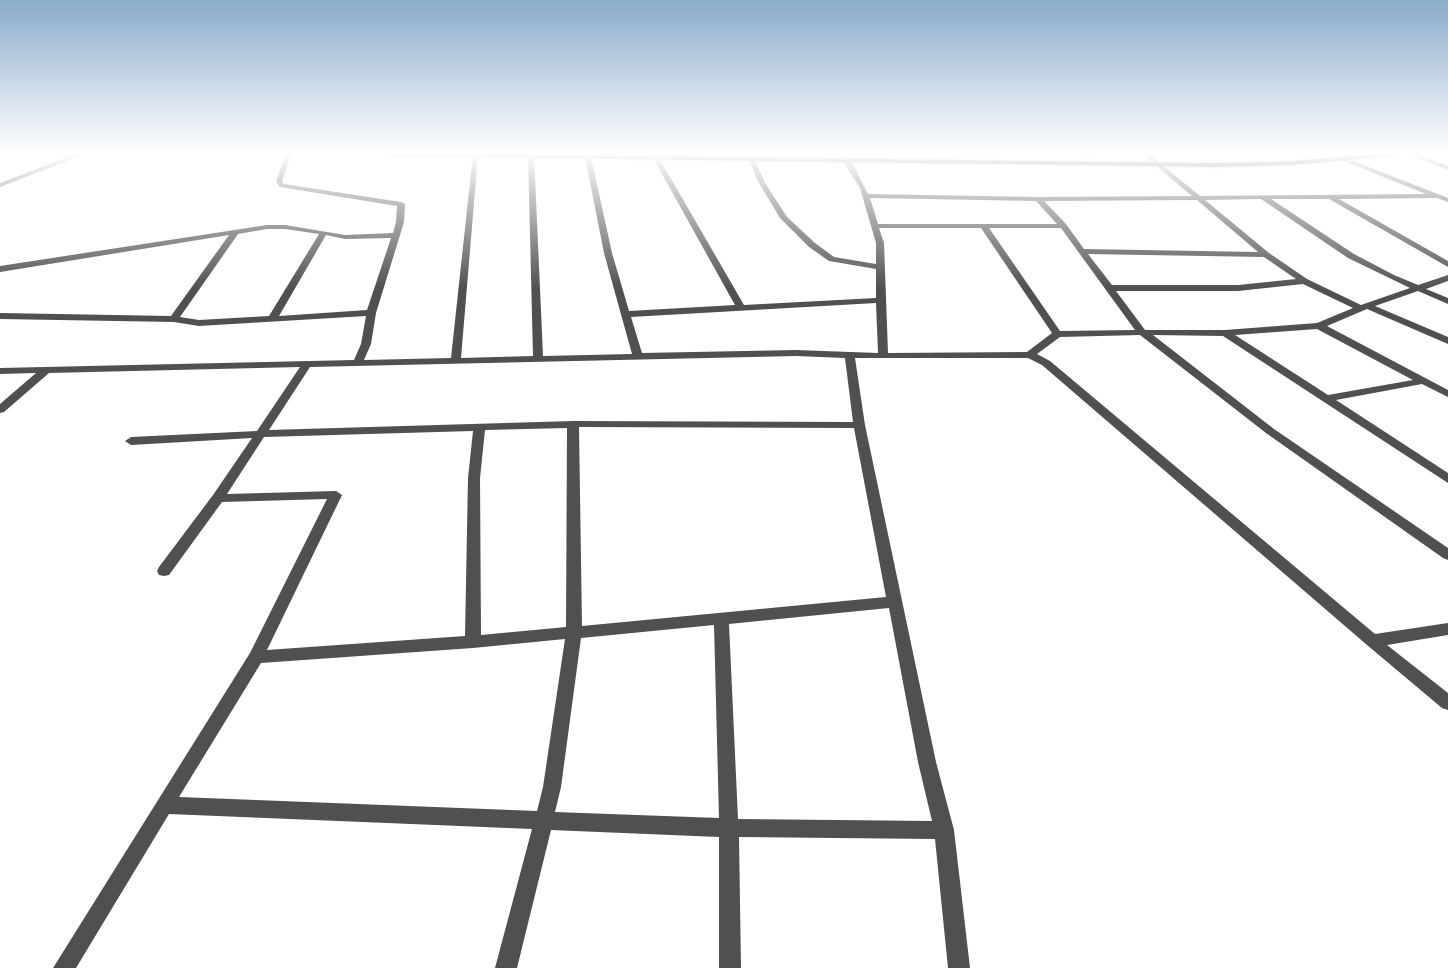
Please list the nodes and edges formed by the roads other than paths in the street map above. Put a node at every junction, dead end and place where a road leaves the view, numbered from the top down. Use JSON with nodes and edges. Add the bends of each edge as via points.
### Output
{"nodes":[{"id":1,"x":369,"y":199,"type":"edge"},
{"id":2,"x":471,"y":199,"type":"edge"},
{"id":3,"x":533,"y":199,"type":"edge"},
{"id":4,"x":597,"y":199,"type":"edge"},
{"id":5,"x":679,"y":199,"type":"edge"},
{"id":6,"x":772,"y":199,"type":"edge"},
{"id":7,"x":866,"y":199,"type":"edge"},
{"id":8,"x":1038,"y":199,"type":"edge"},
{"id":9,"x":1201,"y":199,"type":"edge"},
{"id":10,"x":1266,"y":199,"type":"edge"},
{"id":11,"x":1335,"y":199,"type":"edge"},
{"id":12,"x":875,"y":226,"type":"junction"},
{"id":13,"x":1063,"y":226,"type":"junction"},
{"id":14,"x":984,"y":227,"type":"junction"},
{"id":15,"x":324,"y":232,"type":"junction"},
{"id":16,"x":235,"y":233,"type":"junction"},
{"id":17,"x":396,"y":235,"type":"junction"},
{"id":18,"x":1082,"y":251,"type":"junction"},
{"id":19,"x":1266,"y":255,"type":"junction"},
{"id":20,"x":1448,"y":264,"type":"edge"},
{"id":21,"x":879,"y":266,"type":"junction"},
{"id":22,"x":0,"y":269,"type":"edge"},
{"id":23,"x":1448,"y":278,"type":"edge"},
{"id":24,"x":1304,"y":281,"type":"junction"},
{"id":25,"x":1110,"y":288,"type":"junction"},
{"id":26,"x":1417,"y":288,"type":"junction"},
{"id":27,"x":880,"y":300,"type":"junction"},
{"id":28,"x":1448,"y":300,"type":"edge"},
{"id":29,"x":740,"y":306,"type":"junction"},
{"id":30,"x":1365,"y":307,"type":"junction"},
{"id":31,"x":371,"y":313,"type":"junction"},
{"id":32,"x":627,"y":314,"type":"junction"},
{"id":33,"x":0,"y":316,"type":"edge"},
{"id":34,"x":273,"y":318,"type":"junction"},
{"id":35,"x":174,"y":319,"type":"junction"},
{"id":36,"x":1319,"y":326,"type":"junction"},
{"id":37,"x":1142,"y":332,"type":"junction"},
{"id":38,"x":1225,"y":333,"type":"junction"},
{"id":39,"x":1057,"y":334,"type":"junction"},
{"id":40,"x":1448,"y":341,"type":"edge"},
{"id":41,"x":850,"y":355,"type":"junction"},
{"id":42,"x":1030,"y":355,"type":"junction"},
{"id":43,"x":638,"y":356,"type":"junction"},
{"id":44,"x":883,"y":356,"type":"junction"},
{"id":45,"x":538,"y":359,"type":"junction"},
{"id":46,"x":456,"y":361,"type":"junction"},
{"id":47,"x":358,"y":362,"type":"junction"},
{"id":48,"x":308,"y":363,"type":"junction"},
{"id":49,"x":46,"y":370,"type":"junction"},
{"id":50,"x":0,"y":371,"type":"edge"},
{"id":51,"x":1423,"y":381,"type":"junction"},
{"id":52,"x":1448,"y":394,"type":"edge"},
{"id":53,"x":1326,"y":399,"type":"junction"},
{"id":54,"x":0,"y":410,"type":"edge"},
{"id":55,"x":573,"y":424,"type":"junction"},
{"id":56,"x":859,"y":425,"type":"junction"},
{"id":57,"x":479,"y":428,"type":"junction"},
{"id":58,"x":261,"y":434,"type":"junction"},
{"id":59,"x":131,"y":440,"type":"dead end"},
{"id":60,"x":1448,"y":479,"type":"edge"},
{"id":61,"x":218,"y":498,"type":"junction"},
{"id":62,"x":1448,"y":556,"type":"edge"},
{"id":63,"x":164,"y":571,"type":"dead end"},
{"id":64,"x":896,"y":602,"type":"junction"},
{"id":65,"x":721,"y":619,"type":"junction"},
{"id":66,"x":1448,"y":629,"type":"edge"},
{"id":67,"x":574,"y":633,"type":"junction"},
{"id":68,"x":1372,"y":641,"type":"junction"},
{"id":69,"x":473,"y":642,"type":"junction"},
{"id":70,"x":256,"y":656,"type":"junction"},
{"id":71,"x":1448,"y":703,"type":"edge"},
{"id":72,"x":164,"y":805,"type":"junction"},
{"id":73,"x":545,"y":819,"type":"junction"},
{"id":74,"x":729,"y":828,"type":"junction"},
{"id":75,"x":944,"y":830,"type":"junction"},
{"id":76,"x":64,"y":968,"type":"edge"},
{"id":77,"x":506,"y":968,"type":"edge"},
{"id":78,"x":730,"y":968,"type":"edge"},
{"id":79,"x":959,"y":968,"type":"edge"}],
"edges":[{"from":1,"to":17,"type":"street","via":[[401,204]]},
{"from":2,"to":46,"type":"street"},
{"from":3,"to":45,"type":"street"},
{"from":4,"to":32,"type":"street","via":[[608,253]]},
{"from":5,"to":29,"type":"street"},
{"from":6,"to":21,"type":"street","via":[[784,218],[832,259]]},
{"from":7,"to":12,"type":"street"},
{"from":8,"to":13,"type":"street"},
{"from":9,"to":19,"type":"street"},
{"from":10,"to":26,"type":"street","via":[[1350,256]]},
{"from":11,"to":20,"type":"street"},
{"from":12,"to":14,"type":"street"},
{"from":12,"to":21,"type":"street","via":[[880,243]]},
{"from":13,"to":14,"type":"street"},
{"from":13,"to":18,"type":"street"},
{"from":14,"to":39,"type":"street"},
{"from":15,"to":16,"type":"street","via":[[267,227]]},
{"from":15,"to":17,"type":"street","via":[[344,238]]},
{"from":15,"to":34,"type":"street"},
{"from":16,"to":22,"type":"street"},
{"from":16,"to":35,"type":"street"},
{"from":17,"to":31,"type":"street"},
{"from":18,"to":19,"type":"street"},
{"from":18,"to":25,"type":"street"},
{"from":19,"to":24,"type":"street"},
{"from":21,"to":27,"type":"street"},
{"from":23,"to":26,"type":"street"},
{"from":24,"to":25,"type":"street","via":[[1238,288]]},
{"from":24,"to":30,"type":"street"},
{"from":25,"to":37,"type":"street"},
{"from":26,"to":28,"type":"street"},
{"from":26,"to":30,"type":"street"},
{"from":27,"to":29,"type":"street"},
{"from":27,"to":44,"type":"street"},
{"from":29,"to":32,"type":"street"},
{"from":30,"to":36,"type":"street"},
{"from":30,"to":40,"type":"street"},
{"from":31,"to":34,"type":"street"},
{"from":31,"to":47,"type":"street","via":[[366,344]]},
{"from":32,"to":43,"type":"street"},
{"from":33,"to":35,"type":"street"},
{"from":34,"to":35,"type":"street","via":[[199,323]]},
{"from":36,"to":38,"type":"street"},
{"from":36,"to":51,"type":"street"},
{"from":37,"to":38,"type":"street"},
{"from":37,"to":39,"type":"street"},
{"from":37,"to":62,"type":"street","via":[[1270,431]]},
{"from":38,"to":53,"type":"street"},
{"from":39,"to":42,"type":"street"},
{"from":41,"to":43,"type":"street"},
{"from":41,"to":44,"type":"street"},
{"from":41,"to":56,"type":"street"},
{"from":42,"to":44,"type":"street"},
{"from":42,"to":68,"type":"street","via":[[1046,363]]},
{"from":43,"to":45,"type":"street"},
{"from":45,"to":46,"type":"street"},
{"from":46,"to":47,"type":"street"},
{"from":47,"to":48,"type":"street"},
{"from":48,"to":49,"type":"street"},
{"from":48,"to":58,"type":"street"},
{"from":49,"to":50,"type":"street"},
{"from":49,"to":54,"type":"street"},
{"from":51,"to":52,"type":"street"},
{"from":51,"to":53,"type":"street"},
{"from":53,"to":60,"type":"street"},
{"from":55,"to":56,"type":"street"},
{"from":55,"to":57,"type":"street"},
{"from":55,"to":67,"type":"street"},
{"from":56,"to":64,"type":"street"},
{"from":57,"to":58,"type":"street"},
{"from":57,"to":69,"type":"street","via":[[474,478]]},
{"from":58,"to":59,"type":"street"},
{"from":58,"to":61,"type":"street"},
{"from":61,"to":63,"type":"street"},
{"from":61,"to":70,"type":"street","via":[[336,495]]},
{"from":64,"to":65,"type":"street"},
{"from":64,"to":75,"type":"street","via":[[927,762]]},
{"from":65,"to":67,"type":"street"},
{"from":65,"to":74,"type":"street"},
{"from":66,"to":68,"type":"street"},
{"from":67,"to":69,"type":"street"},
{"from":67,"to":73,"type":"street"},
{"from":68,"to":71,"type":"street"},
{"from":69,"to":70,"type":"street"},
{"from":70,"to":72,"type":"street"},
{"from":72,"to":73,"type":"street"},
{"from":72,"to":76,"type":"street"},
{"from":73,"to":74,"type":"street"},
{"from":73,"to":77,"type":"street"},
{"from":74,"to":75,"type":"street"},
{"from":74,"to":78,"type":"street"},
{"from":75,"to":79,"type":"street"}]}
